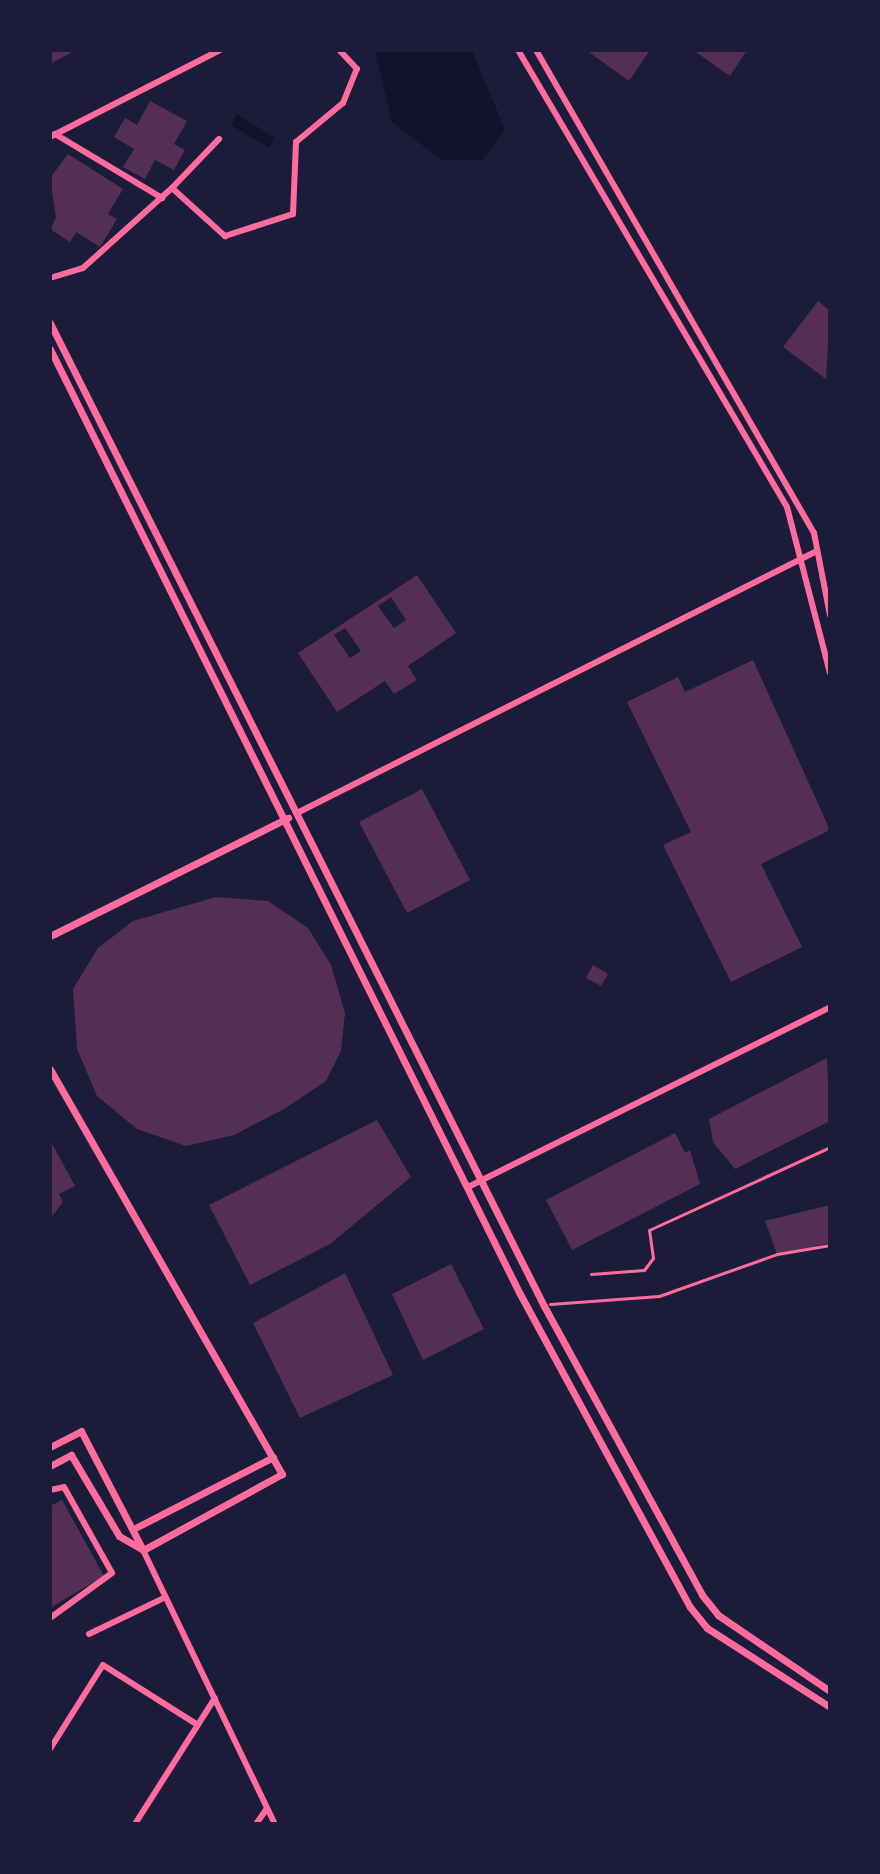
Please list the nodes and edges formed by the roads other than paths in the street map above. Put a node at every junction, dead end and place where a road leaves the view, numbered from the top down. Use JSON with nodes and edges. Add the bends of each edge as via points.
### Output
{"nodes":[{"id":1,"x":220,"y":50,"type":"edge"},
{"id":2,"x":339,"y":50,"type":"edge"},
{"id":3,"x":518,"y":50,"type":"edge"},
{"id":4,"x":536,"y":50,"type":"edge"},
{"id":5,"x":53,"y":136,"type":"edge"},
{"id":6,"x":219,"y":139,"type":"dead end"},
{"id":7,"x":172,"y":188,"type":"junction"},
{"id":8,"x":162,"y":198,"type":"junction"},
{"id":9,"x":50,"y":267,"type":"edge"},
{"id":10,"x":52,"y":277,"type":"edge"},
{"id":11,"x":50,"y":323,"type":"edge"},
{"id":12,"x":50,"y":349,"type":"edge"},
{"id":13,"x":815,"y":552,"type":"junction"},
{"id":14,"x":798,"y":558,"type":"junction"},
{"id":15,"x":830,"y":615,"type":"edge"},
{"id":16,"x":830,"y":673,"type":"edge"},
{"id":17,"x":297,"y":813,"type":"junction"},
{"id":18,"x":287,"y":818,"type":"junction"},
{"id":19,"x":50,"y":936,"type":"edge"},
{"id":20,"x":830,"y":1007,"type":"edge"},
{"id":21,"x":50,"y":1069,"type":"edge"},
{"id":22,"x":830,"y":1147,"type":"edge"},
{"id":23,"x":481,"y":1181,"type":"junction"},
{"id":24,"x":468,"y":1187,"type":"junction"},
{"id":25,"x":830,"y":1245,"type":"edge"},
{"id":26,"x":591,"y":1274,"type":"dead end"},
{"id":27,"x":550,"y":1304,"type":"dead end"},
{"id":28,"x":50,"y":1447,"type":"edge"},
{"id":29,"x":273,"y":1457,"type":"junction"},
{"id":30,"x":50,"y":1466,"type":"edge"},
{"id":31,"x":50,"y":1490,"type":"edge"},
{"id":32,"x":137,"y":1527,"type":"junction"},
{"id":33,"x":143,"y":1550,"type":"junction"},
{"id":34,"x":166,"y":1597,"type":"junction"},
{"id":35,"x":50,"y":1618,"type":"edge"},
{"id":36,"x":89,"y":1634,"type":"dead end"},
{"id":37,"x":830,"y":1691,"type":"edge"},
{"id":38,"x":215,"y":1698,"type":"junction"},
{"id":39,"x":830,"y":1707,"type":"edge"},
{"id":40,"x":198,"y":1725,"type":"junction"},
{"id":41,"x":50,"y":1749,"type":"edge"},
{"id":42,"x":267,"y":1808,"type":"junction"},
{"id":43,"x":135,"y":1824,"type":"edge"},
{"id":44,"x":256,"y":1824,"type":"edge"},
{"id":45,"x":275,"y":1824,"type":"edge"}],
"edges":[{"from":1,"to":5,"type":"street"},
{"from":2,"to":7,"type":"street","via":[[357,69],[343,103],[296,142],[293,214],[225,236]]},
{"from":3,"to":14,"type":"street","via":[[787,507]]},
{"from":4,"to":13,"type":"street","via":[[705,335],[814,533]]},
{"from":5,"to":8,"type":"street"},
{"from":6,"to":7,"type":"street"},
{"from":7,"to":8,"type":"street"},
{"from":8,"to":10,"type":"street","via":[[83,268]]},
{"from":9,"to":10,"type":"street"},
{"from":11,"to":17,"type":"street"},
{"from":12,"to":18,"type":"street"},
{"from":13,"to":14,"type":"street"},
{"from":13,"to":15,"type":"street"},
{"from":14,"to":16,"type":"street"},
{"from":14,"to":17,"type":"street"},
{"from":17,"to":18,"type":"street"},
{"from":17,"to":23,"type":"street"},
{"from":18,"to":19,"type":"street"},
{"from":18,"to":24,"type":"street"},
{"from":20,"to":23,"type":"street"},
{"from":21,"to":29,"type":"street"},
{"from":22,"to":26,"type":"lane","via":[[649,1230],[653,1258],[644,1270]]},
{"from":23,"to":24,"type":"street"},
{"from":23,"to":37,"type":"street","via":[[702,1595],[718,1615]]},
{"from":24,"to":39,"type":"street","via":[[520,1294],[690,1607],[707,1628]]},
{"from":25,"to":27,"type":"lane","via":[[777,1254],[659,1296]]},
{"from":28,"to":32,"type":"street","via":[[81,1431]]},
{"from":29,"to":32,"type":"street"},
{"from":29,"to":33,"type":"street","via":[[282,1474]]},
{"from":30,"to":33,"type":"street","via":[[71,1455],[119,1536]]},
{"from":31,"to":35,"type":"street","via":[[64,1487],[112,1573]]},
{"from":32,"to":33,"type":"street"},
{"from":33,"to":34,"type":"street"},
{"from":34,"to":36,"type":"street"},
{"from":34,"to":38,"type":"street"},
{"from":38,"to":40,"type":"street"},
{"from":38,"to":42,"type":"street"},
{"from":40,"to":41,"type":"street","via":[[103,1665]]},
{"from":40,"to":43,"type":"street"},
{"from":42,"to":44,"type":"street"},
{"from":42,"to":45,"type":"street"}]}
